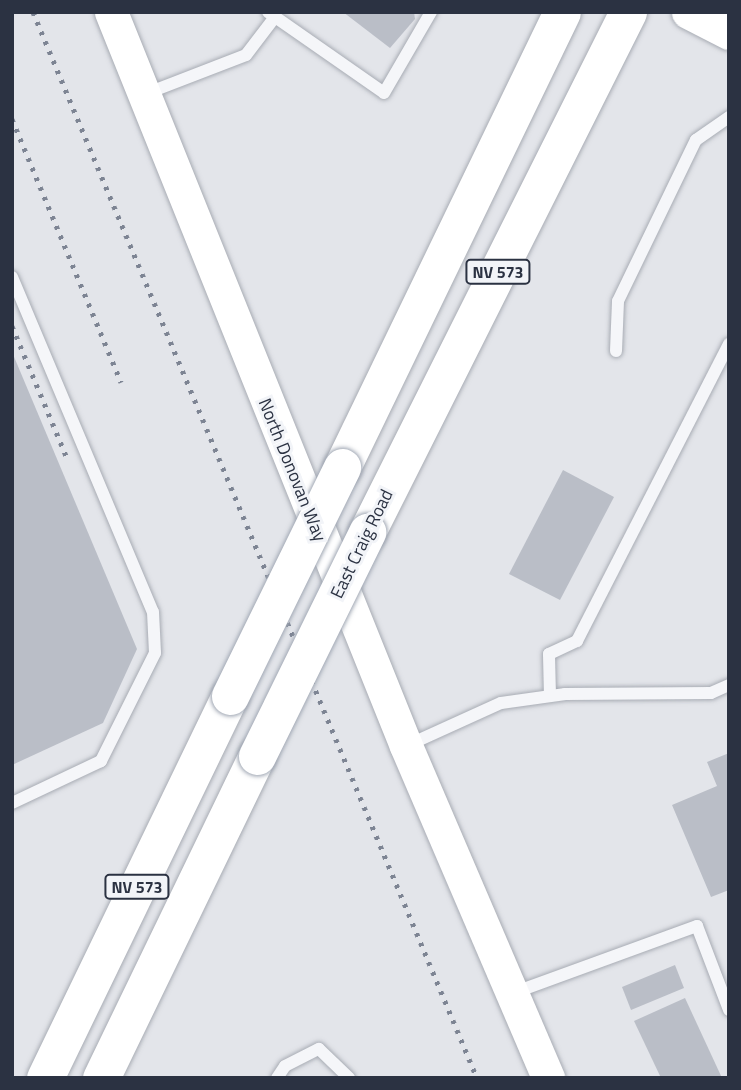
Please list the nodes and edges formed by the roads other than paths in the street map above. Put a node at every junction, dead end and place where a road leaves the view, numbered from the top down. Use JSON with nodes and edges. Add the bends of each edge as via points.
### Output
{"nodes":[{"id":1,"x":111,"y":12,"type":"edge"},
{"id":2,"x":431,"y":12,"type":"edge"},
{"id":3,"x":562,"y":12,"type":"edge"},
{"id":4,"x":628,"y":12,"type":"edge"},
{"id":5,"x":688,"y":12,"type":"edge"},
{"id":6,"x":271,"y":15,"type":"edge"},
{"id":7,"x":729,"y":33,"type":"edge"},
{"id":8,"x":145,"y":94,"type":"junction"},
{"id":9,"x":729,"y":117,"type":"edge"},
{"id":10,"x":12,"y":276,"type":"edge"},
{"id":11,"x":729,"y":344,"type":"edge"},
{"id":12,"x":616,"y":351,"type":"dead end"},
{"id":13,"x":729,"y":685,"type":"edge"},
{"id":14,"x":550,"y":696,"type":"junction"},
{"id":15,"x":406,"y":746,"type":"junction"},
{"id":16,"x":12,"y":803,"type":"edge"},
{"id":17,"x":513,"y":993,"type":"junction"},
{"id":18,"x":729,"y":1010,"type":"edge"},
{"id":19,"x":45,"y":1078,"type":"edge"},
{"id":20,"x":101,"y":1078,"type":"edge"},
{"id":21,"x":277,"y":1078,"type":"edge"},
{"id":22,"x":349,"y":1078,"type":"edge"},
{"id":23,"x":548,"y":1078,"type":"edge"}],
"edges":[{"from":1,"to":8,"type":"street","name":"North Donovan Way"},
{"from":2,"to":6,"type":"lane","via":[[384,93]]},
{"from":3,"to":19,"type":"main road","number":"NV 573","bridge":true},
{"from":4,"to":20,"type":"main road","name":"East Craig Road","number":"NV 573","bridge":true,"via":[[367,532]]},
{"from":5,"to":7,"type":"street"},
{"from":6,"to":8,"type":"lane","via":[[246,55]]},
{"from":8,"to":15,"type":"street","name":"North Donovan Way"},
{"from":9,"to":12,"type":"lane","via":[[696,140],[618,301]]},
{"from":10,"to":16,"type":"lane","via":[[153,612],[155,653],[101,761]]},
{"from":11,"to":14,"type":"lane","via":[[577,641],[549,654]]},
{"from":13,"to":14,"type":"lane","via":[[651,696]]},
{"from":14,"to":15,"type":"lane","via":[[500,703]]},
{"from":15,"to":17,"type":"street","name":"North Donovan Way"},
{"from":17,"to":18,"type":"lane","via":[[697,926]]},
{"from":17,"to":23,"type":"street","name":"North Donovan Way"},
{"from":21,"to":22,"type":"lane","via":[[285,1066],[319,1049]]}]}
